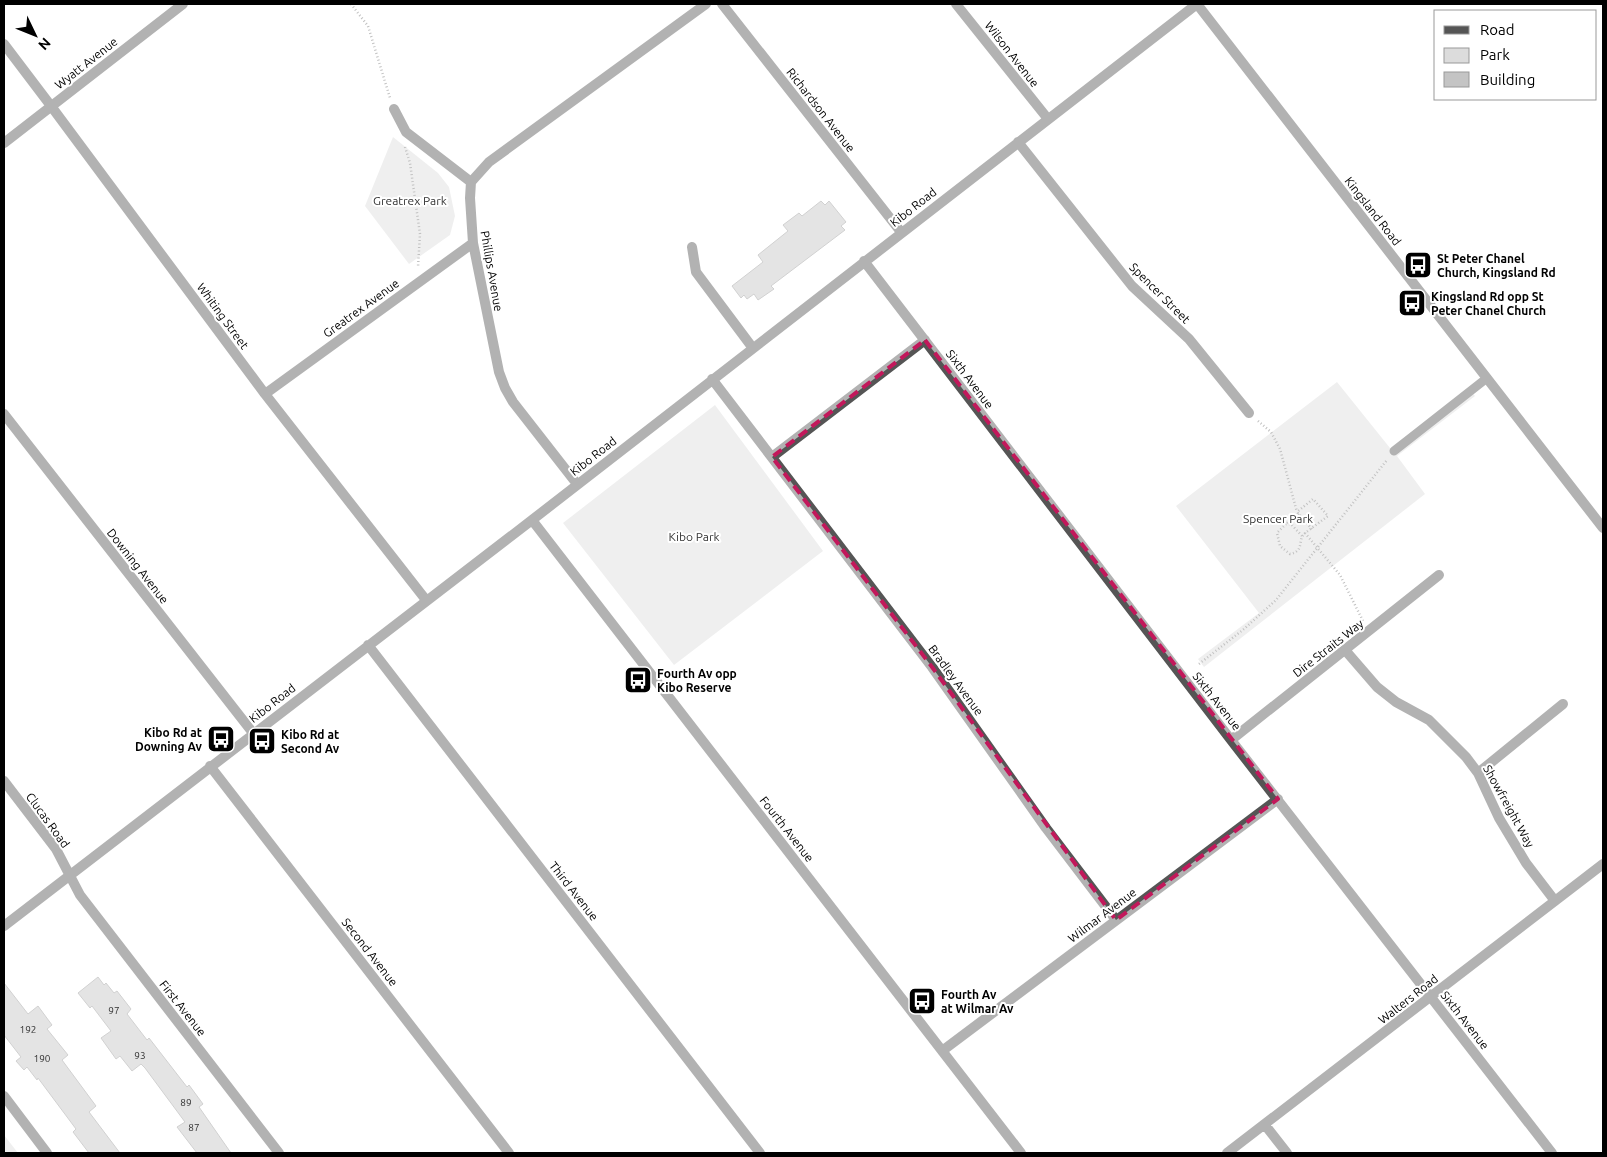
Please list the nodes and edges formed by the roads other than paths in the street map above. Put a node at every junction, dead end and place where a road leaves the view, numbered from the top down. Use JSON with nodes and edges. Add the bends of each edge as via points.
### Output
{"nodes":[{"id":1,"x":183,"y":4,"type":"edge"},
{"id":2,"x":706,"y":4,"type":"edge"},
{"id":3,"x":722,"y":4,"type":"edge"},
{"id":4,"x":956,"y":4,"type":"edge"},
{"id":5,"x":1197,"y":4,"type":"edge"},
{"id":6,"x":4,"y":44,"type":"edge"},
{"id":7,"x":52,"y":106,"type":"junction"},
{"id":8,"x":394,"y":109,"type":"dead end"},
{"id":9,"x":1048,"y":119,"type":"junction"},
{"id":10,"x":1018,"y":142,"type":"junction"},
{"id":11,"x":4,"y":143,"type":"edge"},
{"id":12,"x":471,"y":182,"type":"junction"},
{"id":13,"x":900,"y":232,"type":"junction"},
{"id":14,"x":473,"y":242,"type":"junction"},
{"id":15,"x":692,"y":247,"type":"dead end"},
{"id":16,"x":864,"y":261,"type":"junction"},
{"id":17,"x":924,"y":340,"type":"junction"},
{"id":18,"x":752,"y":347,"type":"junction"},
{"id":19,"x":1487,"y":378,"type":"junction"},
{"id":20,"x":712,"y":379,"type":"junction"},
{"id":21,"x":264,"y":394,"type":"junction"},
{"id":22,"x":1249,"y":413,"type":"road end"},
{"id":23,"x":4,"y":414,"type":"edge"},
{"id":24,"x":1394,"y":451,"type":"road end"},
{"id":25,"x":772,"y":457,"type":"junction"},
{"id":26,"x":577,"y":484,"type":"junction"},
{"id":27,"x":532,"y":520,"type":"junction"},
{"id":28,"x":1603,"y":528,"type":"edge"},
{"id":29,"x":1439,"y":575,"type":"dead end"},
{"id":30,"x":426,"y":600,"type":"junction"},
{"id":31,"x":368,"y":645,"type":"junction"},
{"id":32,"x":1345,"y":650,"type":"junction"},
{"id":33,"x":1563,"y":704,"type":"dead end"},
{"id":34,"x":253,"y":734,"type":"junction"},
{"id":35,"x":1231,"y":740,"type":"junction"},
{"id":36,"x":210,"y":766,"type":"junction"},
{"id":37,"x":1478,"y":773,"type":"junction"},
{"id":38,"x":4,"y":781,"type":"edge"},
{"id":39,"x":1278,"y":799,"type":"junction"},
{"id":40,"x":1600,"y":867,"type":"edge"},
{"id":41,"x":70,"y":875,"type":"junction"},
{"id":42,"x":1603,"y":879,"type":"edge"},
{"id":43,"x":1555,"y":901,"type":"junction"},
{"id":44,"x":1116,"y":920,"type":"junction"},
{"id":45,"x":4,"y":926,"type":"edge"},
{"id":46,"x":1431,"y":997,"type":"junction"},
{"id":47,"x":942,"y":1051,"type":"junction"},
{"id":48,"x":4,"y":1096,"type":"edge"},
{"id":49,"x":1265,"y":1124,"type":"junction"},
{"id":50,"x":48,"y":1153,"type":"edge"},
{"id":51,"x":279,"y":1153,"type":"edge"},
{"id":52,"x":509,"y":1153,"type":"edge"},
{"id":53,"x":760,"y":1153,"type":"edge"},
{"id":54,"x":1021,"y":1153,"type":"edge"},
{"id":55,"x":1227,"y":1153,"type":"edge"},
{"id":56,"x":1287,"y":1153,"type":"edge"},
{"id":57,"x":1552,"y":1153,"type":"edge"}],
"edges":[{"from":1,"to":7,"type":"street","name":"Wyatt Avenue"},
{"from":2,"to":12,"type":"street","via":[[489,162]]},
{"from":3,"to":13,"type":"street","name":"Richardson Avenue"},
{"from":4,"to":9,"type":"street","name":"Wilson Avenue"},
{"from":5,"to":9,"type":"street","name":"Kibo Road"},
{"from":5,"to":19,"type":"street","name":"Kingsland Road"},
{"from":6,"to":7,"type":"street","name":"Whiting Street"},
{"from":7,"to":11,"type":"street","name":"Wyatt Avenue"},
{"from":7,"to":21,"type":"street","name":"Whiting Street"},
{"from":8,"to":12,"type":"street","via":[[406,132]]},
{"from":9,"to":10,"type":"street","name":"Kibo Road"},
{"from":10,"to":13,"type":"street","name":"Kibo Road"},
{"from":10,"to":22,"type":"street","name":"Spencer Street","via":[[1132,286],[1189,339]]},
{"from":12,"to":14,"type":"street","name":"Phillips Avenue"},
{"from":13,"to":16,"type":"street","name":"Kibo Road"},
{"from":14,"to":21,"type":"street","name":"Greatrex Avenue"},
{"from":14,"to":26,"type":"street","name":"Phillips Avenue","via":[[505,388]]},
{"from":15,"to":18,"type":"street","via":[[696,272]]},
{"from":16,"to":17,"type":"street","name":"Sixth Avenue"},
{"from":16,"to":18,"type":"street","name":"Kibo Road"},
{"from":17,"to":25,"type":"street"},
{"from":17,"to":35,"type":"street","name":"Sixth Avenue"},
{"from":18,"to":20,"type":"street","name":"Kibo Road"},
{"from":19,"to":24,"type":"lane"},
{"from":19,"to":28,"type":"street","name":"Kingsland Road"},
{"from":20,"to":25,"type":"street","name":"Bradley Avenue"},
{"from":20,"to":26,"type":"street","name":"Kibo Road"},
{"from":21,"to":30,"type":"street","name":"Whiting Street"},
{"from":23,"to":34,"type":"street","name":"Downing Avenue"},
{"from":25,"to":44,"type":"street","name":"Bradley Avenue","via":[[932,667],[1057,844]]},
{"from":26,"to":27,"type":"street","name":"Kibo Road"},
{"from":27,"to":30,"type":"street","name":"Kibo Road"},
{"from":27,"to":47,"type":"street","name":"Fourth Avenue"},
{"from":29,"to":32,"type":"street","name":"Dire Straits Way"},
{"from":30,"to":31,"type":"street","name":"Kibo Road"},
{"from":31,"to":34,"type":"street","name":"Kibo Road"},
{"from":31,"to":53,"type":"street","name":"Third Avenue"},
{"from":32,"to":35,"type":"street","name":"Dire Straits Way"},
{"from":32,"to":37,"type":"street","name":"Showfreight Way","via":[[1377,687],[1396,702],[1430,720]]},
{"from":33,"to":37,"type":"street"},
{"from":34,"to":36,"type":"street","name":"Kibo Road"},
{"from":35,"to":39,"type":"street","name":"Sixth Avenue"},
{"from":36,"to":41,"type":"street","name":"Kibo Road"},
{"from":36,"to":52,"type":"street","name":"Second Avenue"},
{"from":37,"to":43,"type":"street","name":"Showfreight Way","via":[[1499,818],[1526,863]]},
{"from":38,"to":41,"type":"street","name":"Clucas Road","via":[[56,849]]},
{"from":39,"to":44,"type":"street","name":"Wilmar Avenue"},
{"from":39,"to":46,"type":"street","name":"Sixth Avenue"},
{"from":40,"to":42,"type":"street"},
{"from":40,"to":43,"type":"street","name":"Walters Road"},
{"from":41,"to":45,"type":"street","name":"Kibo Road"},
{"from":41,"to":51,"type":"street","name":"First Avenue","via":[[80,895]]},
{"from":43,"to":46,"type":"street","name":"Walters Road"},
{"from":44,"to":47,"type":"street","name":"Wilmar Avenue"},
{"from":46,"to":49,"type":"street","name":"Walters Road"},
{"from":46,"to":57,"type":"street","name":"Sixth Avenue"},
{"from":47,"to":54,"type":"street","name":"Fourth Avenue"},
{"from":48,"to":50,"type":"street"},
{"from":49,"to":55,"type":"street","name":"Walters Road"},
{"from":49,"to":56,"type":"street"}]}
